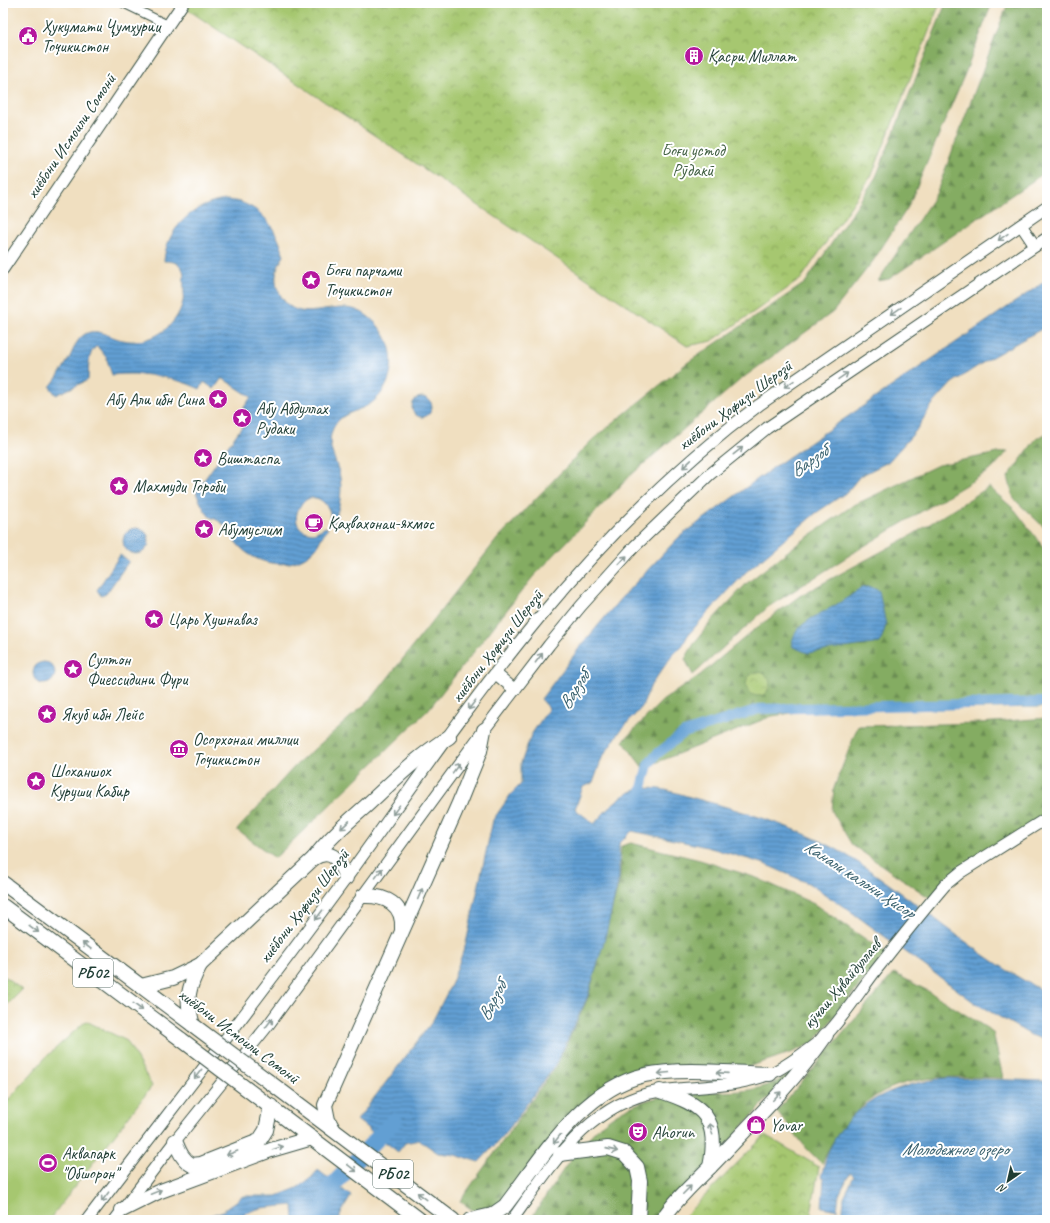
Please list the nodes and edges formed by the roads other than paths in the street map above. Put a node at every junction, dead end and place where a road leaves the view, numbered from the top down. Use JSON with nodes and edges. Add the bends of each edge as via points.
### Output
{"nodes":[{"id":1,"x":123,"y":3,"type":"edge"},
{"id":2,"x":183,"y":3,"type":"edge"},
{"id":3,"x":168,"y":25,"type":"junction"},
{"id":4,"x":1047,"y":207,"type":"edge"},
{"id":5,"x":1021,"y":225,"type":"junction"},
{"id":6,"x":1047,"y":238,"type":"edge"},
{"id":7,"x":1035,"y":246,"type":"junction"},
{"id":8,"x":3,"y":269,"type":"edge"},
{"id":9,"x":496,"y":674,"type":"junction"},
{"id":10,"x":515,"y":690,"type":"junction"},
{"id":11,"x":484,"y":730,"type":"junction"},
{"id":12,"x":449,"y":737,"type":"junction"},
{"id":13,"x":1047,"y":818,"type":"edge"},
{"id":14,"x":314,"y":858,"type":"junction"},
{"id":15,"x":346,"y":878,"type":"junction"},
{"id":16,"x":3,"y":882,"type":"edge"},
{"id":17,"x":363,"y":896,"type":"junction"},
{"id":18,"x":3,"y":906,"type":"edge"},
{"id":19,"x":402,"y":929,"type":"junction"},
{"id":20,"x":200,"y":965,"type":"junction"},
{"id":21,"x":141,"y":986,"type":"junction"},
{"id":22,"x":194,"y":1025,"type":"junction"},
{"id":23,"x":826,"y":1035,"type":"junction"},
{"id":24,"x":770,"y":1074,"type":"junction"},
{"id":25,"x":660,"y":1091,"type":"junction"},
{"id":26,"x":325,"y":1105,"type":"junction"},
{"id":27,"x":271,"y":1106,"type":"junction"},
{"id":28,"x":302,"y":1106,"type":"junction"},
{"id":29,"x":333,"y":1129,"type":"junction"},
{"id":30,"x":175,"y":1141,"type":"junction"},
{"id":31,"x":317,"y":1141,"type":"junction"},
{"id":32,"x":560,"y":1154,"type":"junction"},
{"id":33,"x":710,"y":1167,"type":"junction"},
{"id":34,"x":118,"y":1215,"type":"edge"},
{"id":35,"x":87,"y":1220,"type":"edge"},
{"id":36,"x":420,"y":1220,"type":"edge"},
{"id":37,"x":453,"y":1220,"type":"edge"},
{"id":38,"x":470,"y":1220,"type":"edge"},
{"id":39,"x":512,"y":1220,"type":"edge"},
{"id":40,"x":638,"y":1220,"type":"edge"},
{"id":41,"x":662,"y":1220,"type":"edge"}],
"edges":[{"from":1,"to":3,"type":"street"},
{"from":2,"to":3,"type":"main road","name":"хиёбони Исмоили Сомонӣ"},
{"from":3,"to":8,"type":"main road","name":"хиёбони Исмоили Сомонӣ"},
{"from":4,"to":5,"type":"main road","name":"хиёбони Ҳофизи Шерозӣ"},
{"from":5,"to":7,"type":"main road"},
{"from":5,"to":9,"type":"main road","name":"хиёбони Ҳофизи Шерозӣ","one_way":true,"via":[[759,405],[708,444],[650,499],[566,586]]},
{"from":6,"to":7,"type":"main road"},
{"from":10,"to":7,"type":"main road","one_way":true,"via":[[565,624],[609,574],[721,465],[788,413]]},
{"from":9,"to":10,"type":"main road"},
{"from":9,"to":12,"type":"main road","name":"хиёбони Ҳофизи Шерозӣ","one_way":true},
{"from":10,"to":11,"type":"main road"},
{"from":17,"to":11,"type":"main road","one_way":true},
{"from":19,"to":11,"type":"highway","one_way":true,"via":[[474,766]]},
{"from":12,"to":14,"type":"highway","one_way":true,"via":[[405,770],[329,840]]},
{"from":12,"to":15,"type":"main road","name":"хиёбони Ҳофизи Шерозӣ","one_way":true},
{"from":13,"to":23,"type":"main road","name":"кӯчаи Хувайдуллаев","via":[[961,872],[945,885]]},
{"from":14,"to":15,"type":"highway","via":[[324,854],[332,856],[340,863]]},
{"from":14,"to":20,"type":"highway"},
{"from":15,"to":35,"type":"main road","name":"хиёбони Ҳофизи Шерозӣ","one_way":true},
{"from":21,"to":16,"type":"highway","name":"хиёбони Исмоили Сомонӣ","number":"РБ02","one_way":true},
{"from":17,"to":19,"type":"highway","via":[[376,896],[388,900],[401,914]]},
{"from":30,"to":17,"type":"main road","one_way":true,"via":[[265,1029]]},
{"from":18,"to":27,"type":"highway","number":"РБ02","one_way":true,"bridge":true},
{"from":19,"to":26,"type":"highway"},
{"from":20,"to":21,"type":"highway","via":[[173,978]]},
{"from":20,"to":22,"type":"highway","via":[[190,986],[188,999]]},
{"from":21,"to":22,"type":"highway","name":"хиёбони Исмоили Сомонӣ","number":"РБ02"},
{"from":22,"to":28,"type":"highway","name":"хиёбони Исмоили Сомонӣ","number":"РБ02","bridge":true},
{"from":23,"to":24,"type":"main road","name":"кӯчаи Хувайдуллаев"},
{"from":33,"to":23,"type":"highway","one_way":true,"via":[[789,1083]]},
{"from":24,"to":25,"type":"main road","name":"кӯчаи Хувайдуллаев","via":[[734,1083]]},
{"from":24,"to":38,"type":"highway","one_way":true,"via":[[703,1071],[645,1075],[625,1082],[576,1114],[505,1206],[492,1216]]},
{"from":25,"to":32,"type":"main road","name":"кӯчаи Хувайдуллаев","via":[[639,1095],[595,1118]]},
{"from":33,"to":25,"type":"highway","one_way":true,"via":[[714,1146],[712,1129],[706,1117],[695,1105]]},
{"from":26,"to":28,"type":"highway","via":[[316,1108]]},
{"from":26,"to":29,"type":"highway"},
{"from":27,"to":30,"type":"highway","one_way":true,"via":[[266,1130],[259,1141],[202,1164],[192,1165],[186,1161]]},
{"from":27,"to":31,"type":"highway","number":"РБ02"},
{"from":28,"to":29,"type":"highway","name":"хиёбони Исмоили Сомонӣ","number":"РБ02"},
{"from":37,"to":29,"type":"highway","name":"хиёбони Исмоили Сомонӣ","number":"РБ02","one_way":true},
{"from":30,"to":34,"type":"main road"},
{"from":34,"to":31,"type":"highway","one_way":true,"via":[[158,1192],[271,1150]]},
{"from":31,"to":36,"type":"highway","number":"РБ02","one_way":true},
{"from":32,"to":39,"type":"main road","name":"кӯчаи Хувайдуллаев"},
{"from":32,"to":40,"type":"highway","one_way":true,"via":[[608,1148],[624,1153],[637,1167],[640,1181]]},
{"from":41,"to":33,"type":"highway","one_way":true}]}
